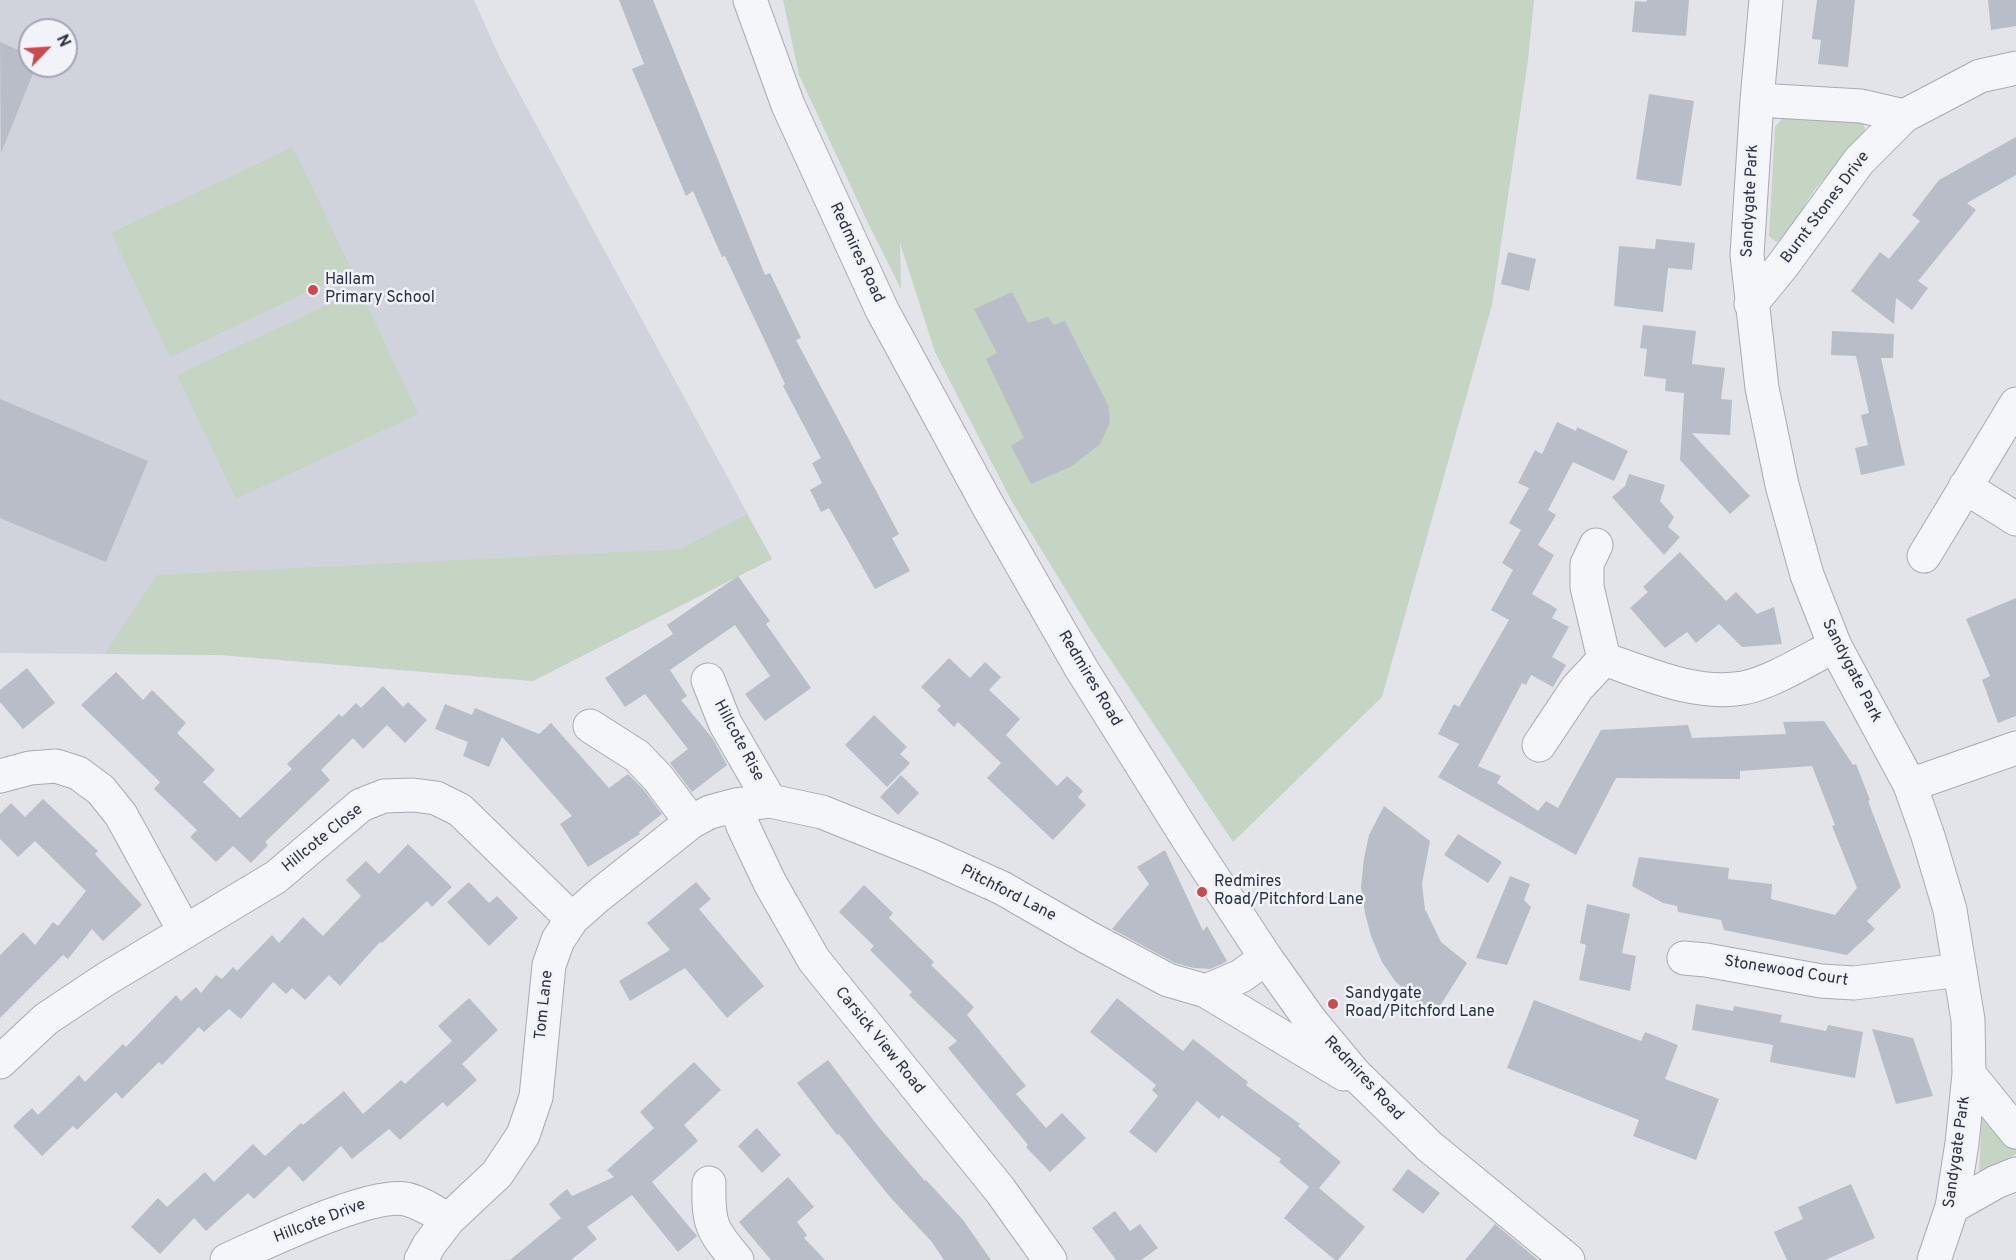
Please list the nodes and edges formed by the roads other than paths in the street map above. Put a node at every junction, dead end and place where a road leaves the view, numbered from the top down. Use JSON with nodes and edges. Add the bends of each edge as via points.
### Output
{"nodes":[{"id":1,"x":750,"y":0,"type":"edge"},
{"id":2,"x":1766,"y":0,"type":"edge"},
{"id":3,"x":2016,"y":68,"type":"edge"},
{"id":4,"x":1756,"y":100,"type":"junction"},
{"id":5,"x":1904,"y":116,"type":"junction"},
{"id":6,"x":1751,"y":304,"type":"junction"},
{"id":7,"x":2016,"y":404,"type":"edge"},
{"id":8,"x":1965,"y":487,"type":"junction"},
{"id":9,"x":2016,"y":519,"type":"edge"},
{"id":10,"x":1596,"y":545,"type":"dead end"},
{"id":11,"x":1924,"y":556,"type":"dead end"},
{"id":12,"x":1835,"y":646,"type":"junction"},
{"id":13,"x":1604,"y":659,"type":"junction"},
{"id":14,"x":708,"y":680,"type":"dead end"},
{"id":15,"x":590,"y":726,"type":"dead end"},
{"id":16,"x":1539,"y":745,"type":"dead end"},
{"id":17,"x":2016,"y":748,"type":"edge"},
{"id":18,"x":0,"y":776,"type":"edge"},
{"id":19,"x":1910,"y":786,"type":"junction"},
{"id":20,"x":770,"y":801,"type":"junction"},
{"id":21,"x":736,"y":805,"type":"junction"},
{"id":22,"x":690,"y":822,"type":"junction"},
{"id":23,"x":572,"y":919,"type":"junction"},
{"id":24,"x":185,"y":932,"type":"junction"},
{"id":25,"x":1266,"y":958,"type":"junction"},
{"id":26,"x":1684,"y":958,"type":"dead end"},
{"id":27,"x":1960,"y":970,"type":"junction"},
{"id":28,"x":1206,"y":991,"type":"junction"},
{"id":29,"x":0,"y":1062,"type":"edge"},
{"id":30,"x":1969,"y":1074,"type":"junction"},
{"id":31,"x":1371,"y":1090,"type":"junction"},
{"id":32,"x":2016,"y":1132,"type":"edge"},
{"id":33,"x":2016,"y":1174,"type":"edge"},
{"id":34,"x":709,"y":1183,"type":"dead end"},
{"id":35,"x":1952,"y":1207,"type":"junction"},
{"id":36,"x":448,"y":1220,"type":"junction"},
{"id":37,"x":228,"y":1260,"type":"edge"},
{"id":38,"x":421,"y":1260,"type":"edge"},
{"id":39,"x":737,"y":1260,"type":"edge"},
{"id":40,"x":1050,"y":1260,"type":"edge"},
{"id":41,"x":1568,"y":1260,"type":"edge"},
{"id":42,"x":1934,"y":1260,"type":"edge"}],
"edges":[{"from":1,"to":25,"type":"street","name":"Redmires Road","via":[[788,105],[882,310],[1081,668]]},
{"from":2,"to":4,"type":"street","name":"Sandygate Park"},
{"from":3,"to":5,"type":"street","name":"Burnt Stones Drive","via":[[1980,76]]},
{"from":4,"to":5,"type":"street","via":[[1861,106]]},
{"from":4,"to":6,"type":"street","name":"Sandygate Park","via":[[1747,255]]},
{"from":5,"to":6,"type":"street","name":"Burnt Stones Drive","via":[[1858,161]]},
{"from":6,"to":12,"type":"street","name":"Sandygate Park","via":[[1762,388],[1782,485],[1807,575]]},
{"from":7,"to":8,"type":"street"},
{"from":8,"to":9,"type":"street"},
{"from":8,"to":11,"type":"street"},
{"from":10,"to":13,"type":"street","via":[[1587,564],[1587,587]]},
{"from":12,"to":13,"type":"street","via":[[1743,688],[1707,690],[1673,683]]},
{"from":12,"to":19,"type":"street","name":"Sandygate Park"},
{"from":13,"to":16,"type":"street","via":[[1577,688]]},
{"from":14,"to":20,"type":"street","name":"Hillcote Rise","via":[[725,723]]},
{"from":15,"to":22,"type":"street","via":[[638,756]]},
{"from":17,"to":19,"type":"street"},
{"from":18,"to":24,"type":"street","via":[[56,766],[78,773],[101,790],[121,815]]},
{"from":19,"to":27,"type":"street","name":"Sandygate Park","via":[[1950,910]]},
{"from":20,"to":21,"type":"street","name":"Pitchford Lane"},
{"from":20,"to":28,"type":"street","name":"Pitchford Lane","via":[[822,812],[929,855],[1002,888],[1168,980]]},
{"from":21,"to":22,"type":"street","name":"Tom Lane"},
{"from":21,"to":40,"type":"street","name":"Carsick View Road","via":[[770,883],[814,960],[1000,1190]]},
{"from":22,"to":23,"type":"street","name":"Tom Lane"},
{"from":23,"to":24,"type":"street","name":"Hillcote Close","via":[[460,810],[436,798],[404,795],[384,796],[361,805],[276,877]]},
{"from":23,"to":36,"type":"street","name":"Tom Lane","via":[[558,940],[549,965],[536,1097],[523,1135],[497,1174]]},
{"from":24,"to":29,"type":"street","name":"Hillcote Close","via":[[46,1019]]},
{"from":25,"to":28,"type":"street","via":[[1241,976]]},
{"from":25,"to":31,"type":"street","name":"Redmires Road","via":[[1310,1020]]},
{"from":26,"to":27,"type":"street","name":"Stonewood Court","via":[[1854,983]]},
{"from":27,"to":30,"type":"street","name":"Sandygate Park","via":[[1968,1020]]},
{"from":28,"to":31,"type":"street","name":"Pitchford Lane"},
{"from":30,"to":32,"type":"street"},
{"from":30,"to":35,"type":"street","name":"Sandygate Park"},
{"from":31,"to":41,"type":"street","name":"Redmires Road","via":[[1429,1146]]},
{"from":33,"to":35,"type":"street"},
{"from":34,"to":39,"type":"street","via":[[708,1211],[717,1237]]},
{"from":35,"to":42,"type":"street","name":"Sandygate Park"},
{"from":36,"to":37,"type":"street","name":"Hillcote Drive","via":[[405,1199],[382,1200],[302,1227]]},
{"from":36,"to":38,"type":"street","name":"Tom Lane"}]}
